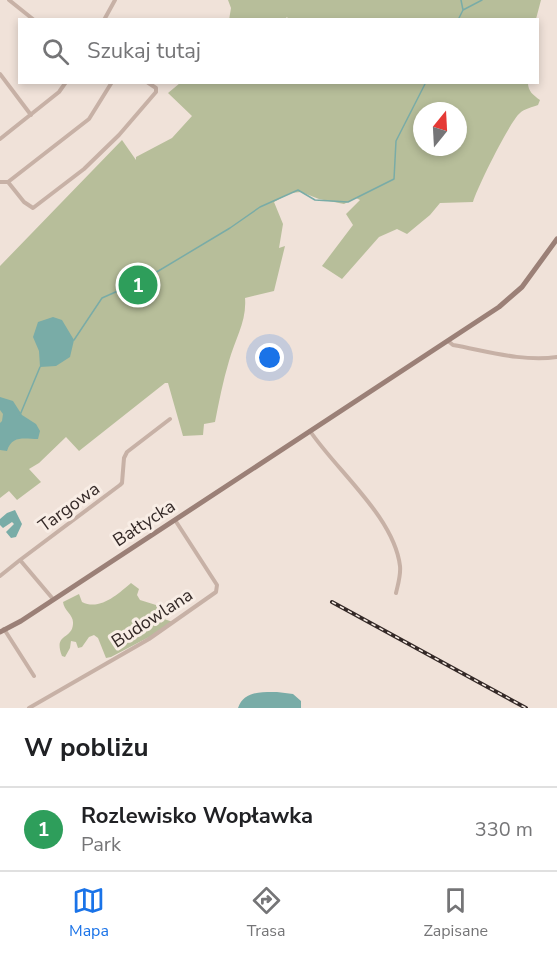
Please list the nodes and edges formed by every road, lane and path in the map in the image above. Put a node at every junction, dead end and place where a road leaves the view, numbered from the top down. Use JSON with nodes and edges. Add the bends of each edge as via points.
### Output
{"nodes":[{"id":1,"x":9,"y":0,"type":"edge"},
{"id":2,"x":115,"y":0,"type":"edge"},
{"id":3,"x":32,"y":18,"type":"edge"},
{"id":4,"x":105,"y":18,"type":"edge"},
{"id":5,"x":0,"y":74,"type":"edge"},
{"id":6,"x":65,"y":84,"type":"edge"},
{"id":7,"x":111,"y":84,"type":"edge"},
{"id":8,"x":150,"y":84,"type":"edge"},
{"id":9,"x":31,"y":115,"type":"junction"},
{"id":10,"x":0,"y":139,"type":"edge"},
{"id":11,"x":0,"y":182,"type":"edge"},
{"id":12,"x":8,"y":182,"type":"junction"},
{"id":13,"x":557,"y":239,"type":"edge"},
{"id":14,"x":448,"y":341,"type":"junction"},
{"id":15,"x":557,"y":357,"type":"edge"},
{"id":16,"x":170,"y":419,"type":"dead end"},
{"id":17,"x":310,"y":431,"type":"junction"},
{"id":18,"x":175,"y":520,"type":"junction"},
{"id":19,"x":20,"y":560,"type":"junction"},
{"id":20,"x":0,"y":576,"type":"edge"},
{"id":21,"x":396,"y":593,"type":"dead end"},
{"id":22,"x":53,"y":599,"type":"junction"},
{"id":23,"x":2,"y":630,"type":"edge"},
{"id":24,"x":34,"y":676,"type":"dead end"},
{"id":25,"x":29,"y":708,"type":"edge"}],
"edges":[{"from":1,"to":3,"type":"street"},
{"from":2,"to":4,"type":"street"},
{"from":5,"to":9,"type":"street"},
{"from":6,"to":9,"type":"street"},
{"from":7,"to":12,"type":"street","via":[[89,119]]},
{"from":8,"to":12,"type":"street","via":[[156,92],[119,135],[84,169],[33,208]]},
{"from":9,"to":10,"type":"street"},
{"from":11,"to":12,"type":"street"},
{"from":13,"to":14,"type":"main road","name":"Bałtycka","via":[[511,299]]},
{"from":14,"to":15,"type":"street","via":[[519,358]]},
{"from":14,"to":17,"type":"main road","name":"Bałtycka"},
{"from":16,"to":19,"type":"street","name":"Targowa","via":[[127,452],[120,485]]},
{"from":17,"to":18,"type":"main road","name":"Bałtycka"},
{"from":17,"to":21,"type":"street","via":[[390,534],[400,568]]},
{"from":18,"to":22,"type":"main road","name":"Bałtycka"},
{"from":18,"to":25,"type":"street","name":"Budowlana","via":[[217,585],[216,592],[149,639]]},
{"from":19,"to":20,"type":"street","name":"Targowa"},
{"from":19,"to":22,"type":"street"},
{"from":22,"to":23,"type":"main road","name":"Bałtycka"},
{"from":23,"to":24,"type":"street"}]}
